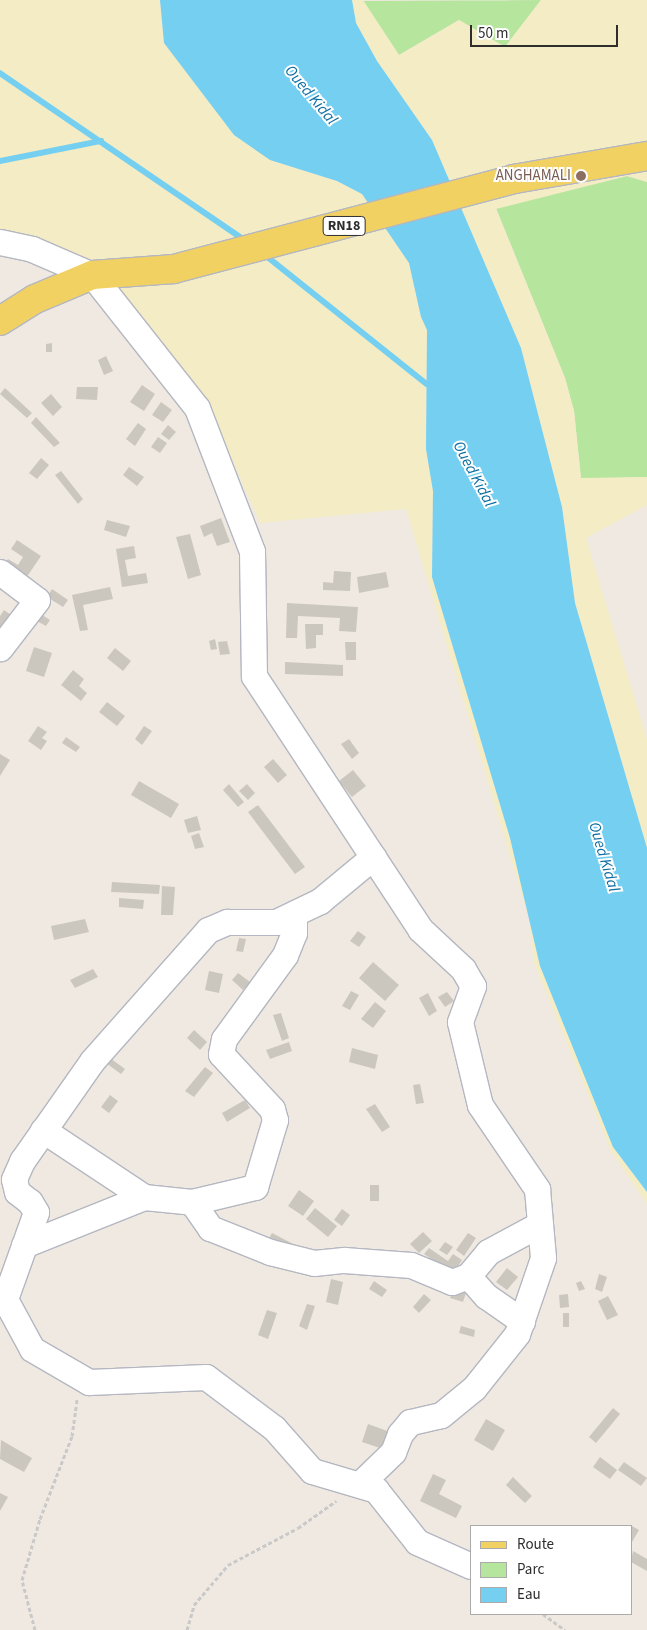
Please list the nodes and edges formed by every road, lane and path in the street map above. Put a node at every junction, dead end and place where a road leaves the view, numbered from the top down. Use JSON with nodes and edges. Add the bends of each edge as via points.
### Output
{"nodes":[{"id":1,"x":647,"y":156,"type":"edge"},
{"id":2,"x":0,"y":242,"type":"edge"},
{"id":3,"x":92,"y":275,"type":"junction"},
{"id":4,"x":0,"y":321,"type":"edge"},
{"id":5,"x":0,"y":572,"type":"edge"},
{"id":6,"x":0,"y":648,"type":"edge"},
{"id":7,"x":373,"y":857,"type":"junction"},
{"id":8,"x":294,"y":914,"type":"junction"},
{"id":9,"x":43,"y":1130,"type":"junction"},
{"id":10,"x":144,"y":1197,"type":"junction"},
{"id":11,"x":192,"y":1202,"type":"junction"},
{"id":12,"x":540,"y":1224,"type":"junction"},
{"id":13,"x":24,"y":1245,"type":"junction"},
{"id":14,"x":468,"y":1276,"type":"junction"},
{"id":15,"x":3,"y":1293,"type":"edge"},
{"id":16,"x":522,"y":1320,"type":"junction"},
{"id":17,"x":86,"y":1380,"type":"junction"},
{"id":18,"x":360,"y":1484,"type":"junction"},
{"id":19,"x":470,"y":1566,"type":"edge"},
{"id":20,"x":544,"y":1615,"type":"edge"},
{"id":21,"x":35,"y":1630,"type":"edge"},
{"id":22,"x":187,"y":1630,"type":"edge"},
{"id":23,"x":565,"y":1630,"type":"edge"}],
"edges":[{"from":1,"to":3,"type":"main road","number":"RN18","via":[[514,179],[174,269]]},
{"from":2,"to":3,"type":"street","via":[[32,250]]},
{"from":3,"to":4,"type":"main road","number":"RN18","via":[[35,299]]},
{"from":3,"to":7,"type":"street","via":[[198,408],[252,551],[254,676]]},
{"from":5,"to":6,"type":"street","via":[[37,600]]},
{"from":7,"to":8,"type":"street","via":[[320,901]]},
{"from":7,"to":12,"type":"street","via":[[420,929],[463,970],[474,986],[460,1022],[480,1105],[537,1190]]},
{"from":8,"to":9,"type":"street","via":[[276,922],[227,922],[208,930],[92,1060]]},
{"from":8,"to":11,"type":"street","via":[[294,933],[285,955],[224,1039],[221,1054],[275,1120],[255,1187]]},
{"from":9,"to":10,"type":"street"},
{"from":9,"to":13,"type":"street","via":[[14,1179],[16,1192],[30,1202],[36,1212]]},
{"from":10,"to":11,"type":"street"},
{"from":10,"to":13,"type":"street"},
{"from":11,"to":14,"type":"street","via":[[210,1228],[270,1252],[314,1263],[344,1260],[410,1266],[452,1282]]},
{"from":12,"to":14,"type":"street","via":[[488,1252]]},
{"from":12,"to":16,"type":"street","via":[[543,1258]]},
{"from":13,"to":15,"type":"street"},
{"from":14,"to":16,"type":"street","via":[[486,1296]]},
{"from":15,"to":17,"type":"street","via":[[32,1349]]},
{"from":16,"to":18,"type":"street","via":[[517,1334],[474,1388],[441,1415],[410,1422],[400,1434],[393,1452]]},
{"from":17,"to":18,"type":"street","via":[[206,1377],[274,1428],[312,1471]]},
{"from":17,"to":21,"type":"path","via":[[77,1398],[72,1436],[40,1519],[22,1580]]},
{"from":18,"to":19,"type":"street","via":[[376,1490],[417,1542]]},
{"from":18,"to":22,"type":"path","via":[[298,1528],[228,1565],[194,1605]]},
{"from":20,"to":23,"type":"path"}]}
